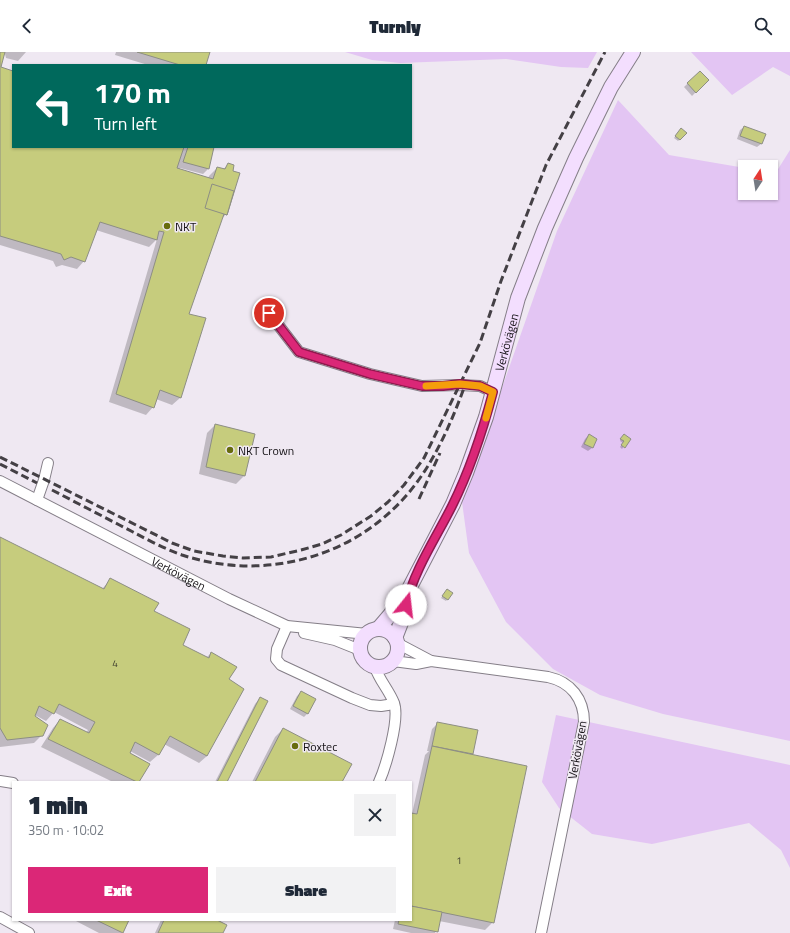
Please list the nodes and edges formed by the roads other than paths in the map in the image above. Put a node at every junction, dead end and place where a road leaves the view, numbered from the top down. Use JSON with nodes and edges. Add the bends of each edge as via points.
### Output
{"nodes":[{"id":1,"x":633,"y":52,"type":"edge"},
{"id":2,"x":269,"y":313,"type":"dead end"},
{"id":3,"x":493,"y":392,"type":"junction"},
{"id":4,"x":48,"y":463,"type":"dead end"},
{"id":5,"x":0,"y":481,"type":"edge"},
{"id":6,"x":37,"y":500,"type":"junction"},
{"id":7,"x":409,"y":589,"type":"junction"},
{"id":8,"x":287,"y":626,"type":"junction"},
{"id":9,"x":373,"y":631,"type":"junction"},
{"id":10,"x":396,"y":640,"type":"junction"},
{"id":11,"x":360,"y":650,"type":"junction"},
{"id":12,"x":393,"y":661,"type":"junction"},
{"id":13,"x":431,"y":661,"type":"junction"},
{"id":14,"x":375,"y":667,"type":"junction"},
{"id":15,"x":394,"y":704,"type":"junction"},
{"id":16,"x":0,"y":781,"type":"edge"},
{"id":17,"x":380,"y":781,"type":"edge"},
{"id":18,"x":12,"y":783,"type":"edge"},
{"id":19,"x":0,"y":917,"type":"edge"},
{"id":20,"x":29,"y":933,"type":"edge"},
{"id":21,"x":541,"y":933,"type":"edge"}],
"edges":[{"from":1,"to":3,"type":"main road","name":"Verkövägen","via":[[611,87],[545,228],[518,298]]},
{"from":2,"to":3,"type":"street","via":[[299,352],[370,374],[422,386],[460,384],[480,386]]},
{"from":3,"to":7,"type":"main road","name":"Verkövägen","via":[[453,504]]},
{"from":4,"to":6,"type":"street"},
{"from":5,"to":6,"type":"street","name":"Verkövägen"},
{"from":6,"to":8,"type":"street","name":"Verkövägen"},
{"from":7,"to":9,"type":"main road","name":"Verkövägen","via":[[390,616]]},
{"from":7,"to":10,"type":"main road"},
{"from":8,"to":9,"type":"street","name":"Verkövägen"},
{"from":8,"to":11,"type":"street"},
{"from":8,"to":15,"type":"street","via":[[277,649],[276,659],[281,665],[370,705]]},
{"from":9,"to":10,"type":"main road","name":"Verkövägen","via":[[388,631]]},
{"from":9,"to":11,"type":"main road","name":"Verkövägen","via":[[361,641]]},
{"from":10,"to":12,"type":"main road","via":[[397,653]]},
{"from":10,"to":13,"type":"street","name":"Verkövägen"},
{"from":11,"to":14,"type":"main road","via":[[365,661]]},
{"from":12,"to":13,"type":"street","name":"Verkövägen","via":[[416,664]]},
{"from":12,"to":14,"type":"main road","name":"Verkövägen","via":[[385,666]]},
{"from":13,"to":21,"type":"street","name":"Verkövägen","via":[[555,678],[572,689],[580,700],[584,714],[582,729]]},
{"from":14,"to":15,"type":"street"},
{"from":15,"to":17,"type":"street","via":[[394,731]]},
{"from":16,"to":18,"type":"street"},
{"from":19,"to":20,"type":"street"}]}
